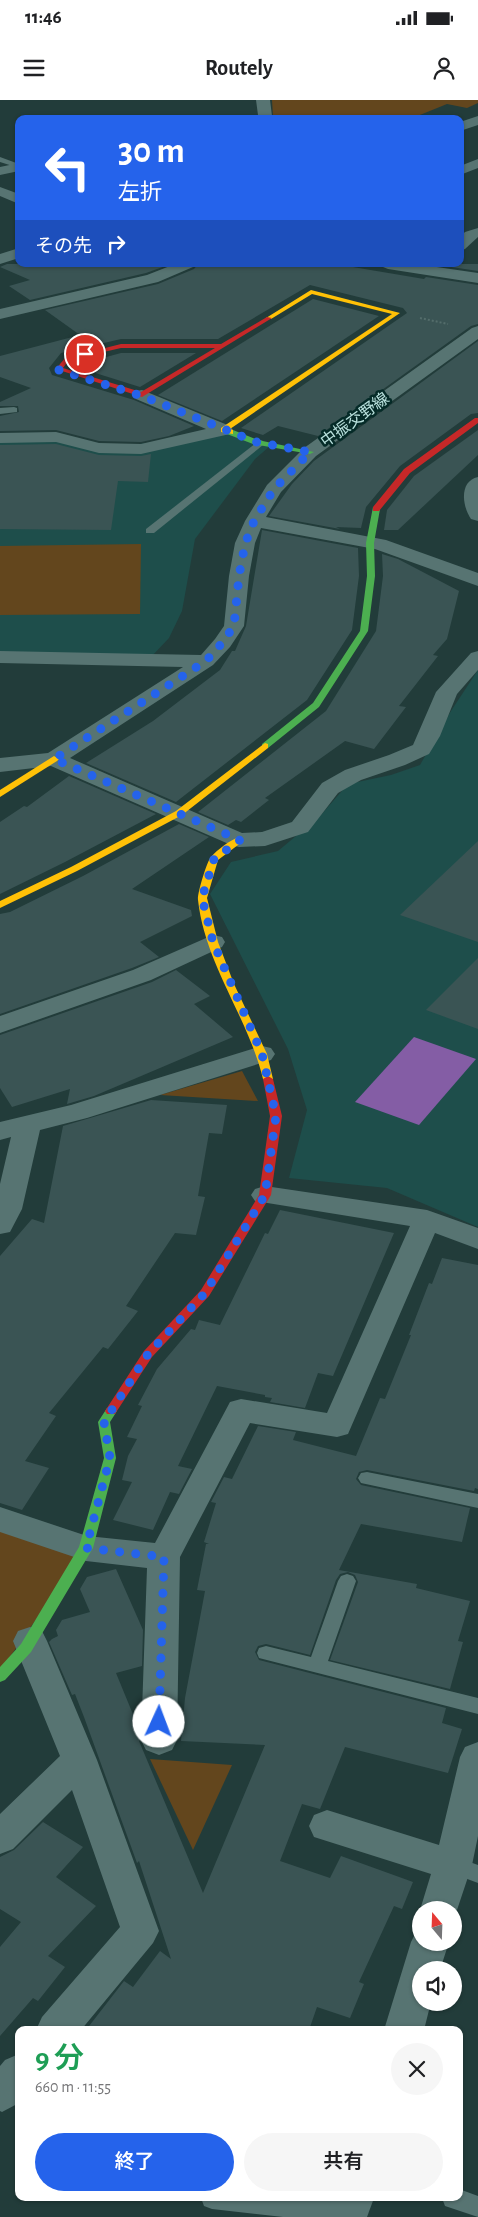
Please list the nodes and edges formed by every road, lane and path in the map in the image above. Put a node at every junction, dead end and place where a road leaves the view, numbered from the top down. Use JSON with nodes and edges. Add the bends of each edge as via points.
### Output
{"nodes":[{"id":1,"x":263,"y":100,"type":"edge"},
{"id":2,"x":265,"y":115,"type":"edge"},
{"id":3,"x":478,"y":120,"type":"edge"},
{"id":4,"x":464,"y":125,"type":"edge"},
{"id":5,"x":0,"y":159,"type":"edge"},
{"id":6,"x":478,"y":163,"type":"edge"},
{"id":7,"x":15,"y":166,"type":"edge"},
{"id":8,"x":15,"y":168,"type":"edge"},
{"id":9,"x":464,"y":169,"type":"edge"},
{"id":10,"x":0,"y":171,"type":"edge"},
{"id":11,"x":464,"y":178,"type":"edge"},
{"id":12,"x":478,"y":182,"type":"edge"},
{"id":13,"x":0,"y":191,"type":"edge"},
{"id":14,"x":15,"y":198,"type":"edge"},
{"id":15,"x":478,"y":232,"type":"edge"},
{"id":16,"x":464,"y":242,"type":"edge"},
{"id":17,"x":15,"y":254,"type":"edge"},
{"id":18,"x":0,"y":259,"type":"edge"},
{"id":19,"x":181,"y":267,"type":"edge"},
{"id":20,"x":407,"y":267,"type":"edge"},
{"id":21,"x":478,"y":278,"type":"edge"},
{"id":22,"x":0,"y":314,"type":"edge"},
{"id":23,"x":478,"y":331,"type":"edge"},
{"id":24,"x":223,"y":346,"type":"junction"},
{"id":25,"x":142,"y":396,"type":"junction"},
{"id":26,"x":0,"y":410,"type":"edge"},
{"id":27,"x":14,"y":410,"type":"dead end"},
{"id":28,"x":478,"y":420,"type":"edge"},
{"id":29,"x":224,"y":430,"type":"junction"},
{"id":30,"x":0,"y":438,"type":"edge"},
{"id":31,"x":260,"y":443,"type":"junction"},
{"id":32,"x":310,"y":452,"type":"junction"},
{"id":33,"x":478,"y":482,"type":"edge"},
{"id":34,"x":478,"y":515,"type":"edge"},
{"id":35,"x":254,"y":521,"type":"junction"},
{"id":36,"x":150,"y":531,"type":"dead end"},
{"id":37,"x":370,"y":543,"type":"junction"},
{"id":38,"x":478,"y":580,"type":"edge"},
{"id":39,"x":0,"y":657,"type":"edge"},
{"id":40,"x":478,"y":657,"type":"edge"},
{"id":41,"x":206,"y":661,"type":"junction"},
{"id":42,"x":54,"y":759,"type":"junction"},
{"id":43,"x":0,"y":766,"type":"edge"},
{"id":44,"x":0,"y":794,"type":"edge"},
{"id":45,"x":179,"y":813,"type":"junction"},
{"id":46,"x":240,"y":840,"type":"junction"},
{"id":47,"x":0,"y":904,"type":"edge"},
{"id":48,"x":213,"y":942,"type":"junction"},
{"id":49,"x":0,"y":1025,"type":"edge"},
{"id":50,"x":262,"y":1054,"type":"junction"},
{"id":51,"x":28,"y":1124,"type":"junction"},
{"id":52,"x":0,"y":1130,"type":"edge"},
{"id":53,"x":265,"y":1195,"type":"junction"},
{"id":54,"x":427,"y":1219,"type":"junction"},
{"id":55,"x":0,"y":1225,"type":"edge"},
{"id":56,"x":478,"y":1239,"type":"edge"},
{"id":57,"x":367,"y":1478,"type":"dead end"},
{"id":58,"x":478,"y":1502,"type":"edge"},
{"id":59,"x":0,"y":1519,"type":"edge"},
{"id":60,"x":86,"y":1548,"type":"junction"},
{"id":61,"x":164,"y":1557,"type":"junction"},
{"id":62,"x":347,"y":1581,"type":"dead end"},
{"id":63,"x":30,"y":1641,"type":"junction"},
{"id":64,"x":266,"y":1653,"type":"dead end"},
{"id":65,"x":317,"y":1666,"type":"junction"},
{"id":66,"x":0,"y":1676,"type":"edge"},
{"id":67,"x":478,"y":1706,"type":"edge"},
{"id":68,"x":159,"y":1740,"type":"dead end"},
{"id":69,"x":478,"y":1756,"type":"edge"},
{"id":70,"x":79,"y":1760,"type":"junction"},
{"id":71,"x":327,"y":1826,"type":"dead end"},
{"id":72,"x":0,"y":1838,"type":"edge"},
{"id":73,"x":465,"y":1870,"type":"edge"},
{"id":74,"x":445,"y":1901,"type":"edge"},
{"id":75,"x":412,"y":2002,"type":"edge"},
{"id":76,"x":59,"y":2026,"type":"edge"},
{"id":77,"x":405,"y":2026,"type":"edge"},
{"id":78,"x":15,"y":2078,"type":"edge"},
{"id":79,"x":0,"y":2092,"type":"edge"},
{"id":80,"x":249,"y":2201,"type":"edge"},
{"id":81,"x":461,"y":2201,"type":"edge"},
{"id":82,"x":478,"y":2207,"type":"edge"},
{"id":83,"x":349,"y":2209,"type":"edge"}],
"edges":[{"from":1,"to":2,"type":"street"},
{"from":3,"to":4,"type":"street"},
{"from":5,"to":7,"type":"lane"},
{"from":6,"to":9,"type":"street"},
{"from":8,"to":10,"type":"street"},
{"from":11,"to":12,"type":"street"},
{"from":13,"to":14,"type":"street"},
{"from":15,"to":16,"type":"street"},
{"from":17,"to":18,"type":"street"},
{"from":19,"to":22,"type":"street","via":[[152,279]]},
{"from":20,"to":21,"type":"street"},
{"from":23,"to":32,"type":"street","name":"中振交野線"},
{"from":24,"to":25,"type":"street"},
{"from":24,"to":25,"type":"street","via":[[121,346],[68,358],[59,370]]},
{"from":24,"to":29,"type":"street","via":[[311,292],[398,312]]},
{"from":25,"to":29,"type":"street"},
{"from":26,"to":27,"type":"lane"},
{"from":28,"to":37,"type":"street","via":[[408,471],[376,508]]},
{"from":29,"to":30,"type":"street","via":[[141,449],[99,448],[56,437]]},
{"from":29,"to":31,"type":"street"},
{"from":31,"to":32,"type":"street"},
{"from":31,"to":36,"type":"lane"},
{"from":32,"to":35,"type":"street","name":"中振交野線","via":[[274,489]]},
{"from":33,"to":34,"type":"street","via":[[473,500]]},
{"from":35,"to":37,"type":"street"},
{"from":35,"to":41,"type":"street","name":"中振交野線","via":[[245,544],[234,626]]},
{"from":37,"to":38,"type":"street"},
{"from":37,"to":45,"type":"street","via":[[371,576],[364,631],[316,705]]},
{"from":39,"to":41,"type":"street"},
{"from":40,"to":46,"type":"street","via":[[447,692],[421,749],[353,775],[330,788],[300,827],[266,839]]},
{"from":41,"to":42,"type":"street","name":"中振交野線"},
{"from":42,"to":43,"type":"street"},
{"from":42,"to":44,"type":"street","name":"中振交野線"},
{"from":42,"to":45,"type":"street"},
{"from":45,"to":46,"type":"street"},
{"from":45,"to":47,"type":"street"},
{"from":46,"to":48,"type":"street","via":[[214,859],[202,898]]},
{"from":48,"to":49,"type":"street","via":[[142,975]]},
{"from":48,"to":50,"type":"street"},
{"from":50,"to":51,"type":"street","via":[[78,1112]]},
{"from":50,"to":53,"type":"street","via":[[276,1116]]},
{"from":51,"to":52,"type":"street"},
{"from":51,"to":55,"type":"street","via":[[8,1209]]},
{"from":53,"to":54,"type":"street"},
{"from":53,"to":60,"type":"street","via":[[205,1293],[148,1354],[104,1422],[110,1458]]},
{"from":54,"to":56,"type":"street"},
{"from":54,"to":61,"type":"street","via":[[337,1426],[241,1410]]},
{"from":57,"to":58,"type":"lane"},
{"from":59,"to":60,"type":"street"},
{"from":60,"to":61,"type":"street"},
{"from":60,"to":63,"type":"street"},
{"from":61,"to":68,"type":"street"},
{"from":62,"to":65,"type":"lane"},
{"from":63,"to":66,"type":"street"},
{"from":63,"to":70,"type":"street"},
{"from":64,"to":65,"type":"lane"},
{"from":65,"to":67,"type":"lane"},
{"from":69,"to":73,"type":"street"},
{"from":70,"to":72,"type":"street"},
{"from":70,"to":76,"type":"street","via":[[140,1931]]},
{"from":71,"to":73,"type":"street"},
{"from":73,"to":74,"type":"street"},
{"from":75,"to":77,"type":"street"},
{"from":78,"to":79,"type":"street"},
{"from":80,"to":83,"type":"lane"},
{"from":81,"to":82,"type":"lane"}]}
